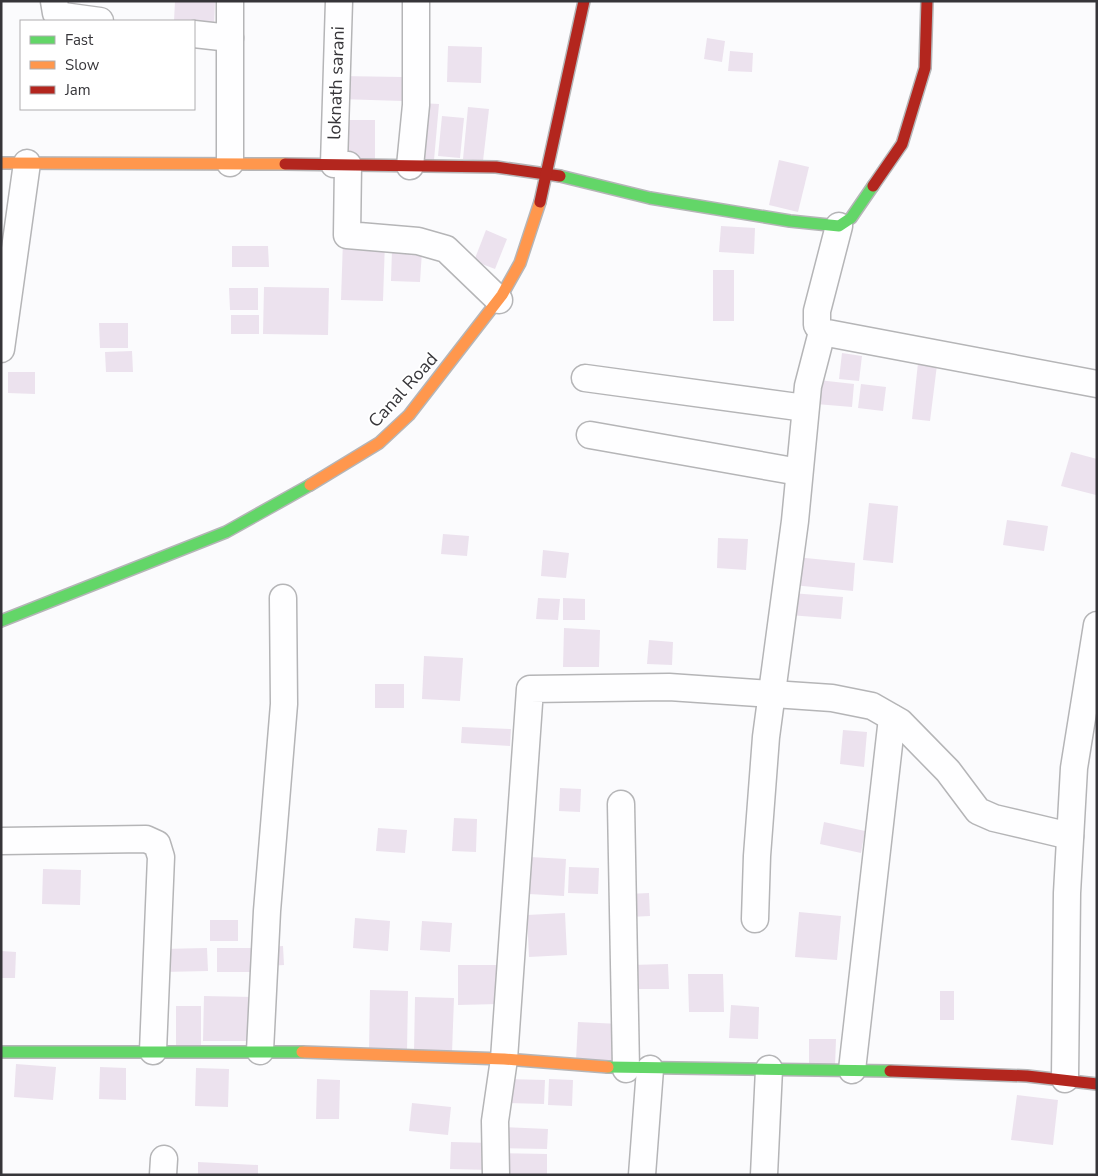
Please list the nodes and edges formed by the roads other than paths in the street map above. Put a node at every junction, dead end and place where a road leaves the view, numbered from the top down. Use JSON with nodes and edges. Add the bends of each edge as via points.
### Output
{"nodes":[{"id":1,"x":54,"y":1,"type":"edge"},
{"id":2,"x":230,"y":1,"type":"edge"},
{"id":3,"x":338,"y":1,"type":"edge"},
{"id":4,"x":416,"y":1,"type":"edge"},
{"id":5,"x":584,"y":1,"type":"edge"},
{"id":6,"x":927,"y":1,"type":"edge"},
{"id":7,"x":93,"y":20,"type":"edge"},
{"id":8,"x":195,"y":34,"type":"edge"},
{"id":9,"x":230,"y":38,"type":"junction"},
{"id":10,"x":1,"y":162,"type":"edge"},
{"id":11,"x":27,"y":163,"type":"junction"},
{"id":12,"x":230,"y":163,"type":"junction"},
{"id":13,"x":341,"y":165,"type":"junction"},
{"id":14,"x":410,"y":166,"type":"junction"},
{"id":15,"x":546,"y":174,"type":"junction"},
{"id":16,"x":839,"y":226,"type":"junction"},
{"id":17,"x":499,"y":300,"type":"junction"},
{"id":18,"x":822,"y":332,"type":"junction"},
{"id":19,"x":1,"y":349,"type":"edge"},
{"id":20,"x":585,"y":378,"type":"dead end"},
{"id":21,"x":1097,"y":384,"type":"edge"},
{"id":22,"x":805,"y":408,"type":"junction"},
{"id":23,"x":590,"y":435,"type":"dead end"},
{"id":24,"x":799,"y":472,"type":"junction"},
{"id":25,"x":283,"y":598,"type":"dead end"},
{"id":26,"x":1,"y":621,"type":"edge"},
{"id":27,"x":1097,"y":625,"type":"edge"},
{"id":28,"x":772,"y":694,"type":"junction"},
{"id":29,"x":892,"y":718,"type":"junction"},
{"id":30,"x":622,"y":804,"type":"dead end"},
{"id":31,"x":1070,"y":836,"type":"junction"},
{"id":32,"x":1,"y":841,"type":"edge"},
{"id":33,"x":755,"y":919,"type":"dead end"},
{"id":34,"x":153,"y":1051,"type":"junction"},
{"id":35,"x":260,"y":1051,"type":"junction"},
{"id":36,"x":1,"y":1052,"type":"edge"},
{"id":37,"x":504,"y":1059,"type":"junction"},
{"id":38,"x":638,"y":1069,"type":"junction"},
{"id":39,"x":769,"y":1069,"type":"junction"},
{"id":40,"x":852,"y":1070,"type":"junction"},
{"id":41,"x":1065,"y":1079,"type":"junction"},
{"id":42,"x":1097,"y":1084,"type":"edge"},
{"id":43,"x":496,"y":1175,"type":"edge"},
{"id":44,"x":642,"y":1175,"type":"edge"},
{"id":45,"x":764,"y":1175,"type":"edge"}],
"edges":[{"from":1,"to":7,"type":"street","via":[[56,13]]},
{"from":2,"to":9,"type":"street"},
{"from":3,"to":13,"type":"street","name":"loknath sarani"},
{"from":4,"to":14,"type":"street","via":[[416,105]]},
{"from":5,"to":15,"type":"street","name":"Canal Road"},
{"from":6,"to":16,"type":"street","via":[[925,68],[902,144],[851,218]]},
{"from":8,"to":9,"type":"street"},
{"from":9,"to":12,"type":"street"},
{"from":10,"to":11,"type":"street"},
{"from":11,"to":12,"type":"street"},
{"from":11,"to":19,"type":"street"},
{"from":12,"to":13,"type":"street"},
{"from":13,"to":14,"type":"street"},
{"from":13,"to":17,"type":"street","name":"loknath sarani","via":[[347,235],[418,241],[446,249]]},
{"from":14,"to":15,"type":"street","via":[[496,167]]},
{"from":15,"to":16,"type":"street","via":[[668,201]]},
{"from":15,"to":17,"type":"street","name":"Canal Road","via":[[539,208],[520,263]]},
{"from":16,"to":18,"type":"street","via":[[818,311],[817,325]]},
{"from":17,"to":26,"type":"street","name":"Canal Road","via":[[409,415],[379,443],[316,483],[226,532]]},
{"from":18,"to":21,"type":"street"},
{"from":18,"to":22,"type":"street"},
{"from":20,"to":22,"type":"street"},
{"from":22,"to":24,"type":"street"},
{"from":23,"to":24,"type":"street"},
{"from":24,"to":28,"type":"street"},
{"from":25,"to":35,"type":"street","via":[[284,704],[267,911]]},
{"from":27,"to":31,"type":"street","via":[[1074,768]]},
{"from":28,"to":29,"type":"street","via":[[848,701],[872,706]]},
{"from":28,"to":33,"type":"street","via":[[761,791]]},
{"from":28,"to":37,"type":"street","via":[[669,687],[530,689]]},
{"from":29,"to":31,"type":"street","via":[[900,722],[948,771],[978,811],[994,818]]},
{"from":29,"to":40,"type":"street"},
{"from":30,"to":38,"type":"street"},
{"from":31,"to":41,"type":"street"},
{"from":32,"to":34,"type":"street","via":[[146,839],[157,844],[161,857]]},
{"from":34,"to":35,"type":"street"},
{"from":34,"to":36,"type":"street"},
{"from":35,"to":37,"type":"street"},
{"from":37,"to":38,"type":"street"},
{"from":37,"to":43,"type":"street","via":[[495,1121]]},
{"from":38,"to":39,"type":"street"},
{"from":38,"to":44,"type":"street"},
{"from":39,"to":40,"type":"street"},
{"from":39,"to":45,"type":"street"},
{"from":40,"to":41,"type":"street"},
{"from":41,"to":42,"type":"street"}]}
